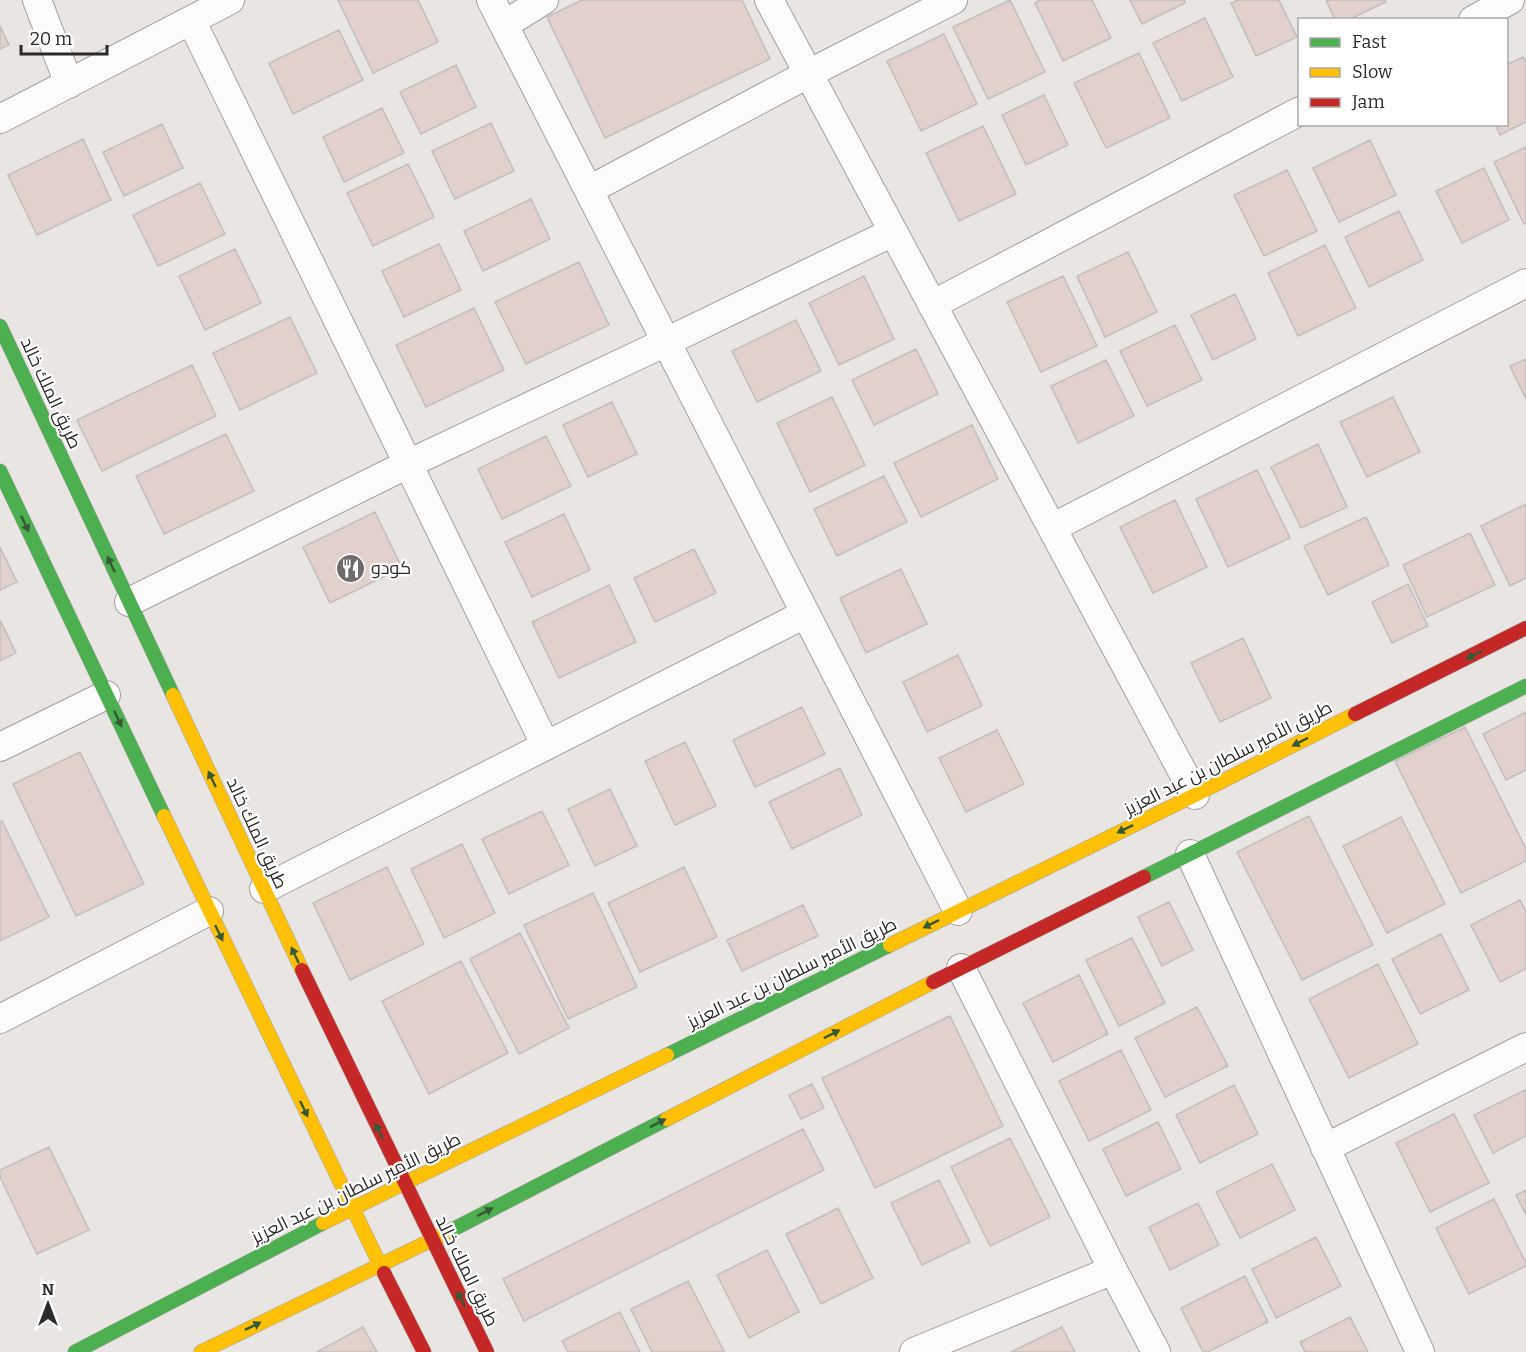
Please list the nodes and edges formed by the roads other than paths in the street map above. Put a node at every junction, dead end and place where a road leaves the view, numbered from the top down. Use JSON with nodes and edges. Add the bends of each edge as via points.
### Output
{"nodes":[{"id":1,"x":37,"y":0,"type":"edge"},
{"id":2,"x":230,"y":0,"type":"edge"},
{"id":3,"x":491,"y":0,"type":"edge"},
{"id":4,"x":544,"y":0,"type":"edge"},
{"id":5,"x":769,"y":0,"type":"edge"},
{"id":6,"x":953,"y":0,"type":"edge"},
{"id":7,"x":1510,"y":0,"type":"edge"},
{"id":8,"x":1477,"y":18,"type":"edge"},
{"id":9,"x":191,"y":20,"type":"junction"},
{"id":10,"x":504,"y":26,"type":"junction"},
{"id":11,"x":808,"y":74,"type":"junction"},
{"id":12,"x":69,"y":84,"type":"junction"},
{"id":13,"x":1298,"y":112,"type":"edge"},
{"id":14,"x":0,"y":120,"type":"edge"},
{"id":15,"x":589,"y":190,"type":"junction"},
{"id":16,"x":893,"y":232,"type":"junction"},
{"id":17,"x":1526,"y":283,"type":"edge"},
{"id":18,"x":932,"y":305,"type":"junction"},
{"id":19,"x":0,"y":326,"type":"edge"},
{"id":20,"x":666,"y":342,"type":"junction"},
{"id":21,"x":408,"y":464,"type":"junction"},
{"id":22,"x":0,"y":471,"type":"edge"},
{"id":23,"x":1052,"y":528,"type":"junction"},
{"id":24,"x":129,"y":602,"type":"junction"},
{"id":25,"x":805,"y":614,"type":"junction"},
{"id":26,"x":1526,"y":628,"type":"edge"},
{"id":27,"x":1526,"y":686,"type":"edge"},
{"id":28,"x":106,"y":695,"type":"junction"},
{"id":29,"x":546,"y":746,"type":"junction"},
{"id":30,"x":0,"y":747,"type":"edge"},
{"id":31,"x":1195,"y":795,"type":"junction"},
{"id":32,"x":1190,"y":854,"type":"junction"},
{"id":33,"x":264,"y":889,"type":"junction"},
{"id":34,"x":208,"y":911,"type":"junction"},
{"id":35,"x":958,"y":911,"type":"junction"},
{"id":36,"x":961,"y":968,"type":"junction"},
{"id":37,"x":0,"y":1019,"type":"edge"},
{"id":38,"x":1526,"y":1047,"type":"edge"},
{"id":39,"x":1325,"y":1148,"type":"junction"},
{"id":40,"x":404,"y":1184,"type":"junction"},
{"id":41,"x":352,"y":1208,"type":"junction"},
{"id":42,"x":432,"y":1240,"type":"junction"},
{"id":43,"x":380,"y":1264,"type":"junction"},
{"id":44,"x":1113,"y":1270,"type":"junction"},
{"id":45,"x":75,"y":1352,"type":"edge"},
{"id":46,"x":201,"y":1352,"type":"edge"},
{"id":47,"x":424,"y":1352,"type":"edge"},
{"id":48,"x":487,"y":1352,"type":"edge"},
{"id":49,"x":914,"y":1352,"type":"edge"},
{"id":50,"x":1156,"y":1352,"type":"edge"},
{"id":51,"x":1419,"y":1352,"type":"edge"}],
"edges":[{"from":1,"to":12,"type":"street"},
{"from":2,"to":9,"type":"street"},
{"from":3,"to":10,"type":"street"},
{"from":4,"to":10,"type":"street"},
{"from":5,"to":11,"type":"street"},
{"from":6,"to":11,"type":"street"},
{"from":7,"to":8,"type":"street"},
{"from":9,"to":12,"type":"street"},
{"from":9,"to":21,"type":"street"},
{"from":10,"to":15,"type":"street"},
{"from":11,"to":15,"type":"street"},
{"from":11,"to":16,"type":"street"},
{"from":12,"to":14,"type":"street"},
{"from":13,"to":18,"type":"street"},
{"from":15,"to":20,"type":"street"},
{"from":16,"to":18,"type":"street"},
{"from":16,"to":20,"type":"street"},
{"from":17,"to":23,"type":"street"},
{"from":18,"to":23,"type":"street"},
{"from":24,"to":19,"type":"main road","name":"طريق الملك خالد","one_way":true},
{"from":20,"to":21,"type":"street"},
{"from":20,"to":25,"type":"street"},
{"from":21,"to":24,"type":"street"},
{"from":21,"to":29,"type":"street"},
{"from":22,"to":28,"type":"main road","one_way":true},
{"from":23,"to":31,"type":"street"},
{"from":33,"to":24,"type":"main road","name":"طريق الملك خالد","one_way":true},
{"from":25,"to":29,"type":"street"},
{"from":25,"to":35,"type":"street"},
{"from":26,"to":31,"type":"main road","name":"طريق الأمير سلطان بن عبد العزيز","one_way":true},
{"from":27,"to":32,"type":"main road"},
{"from":28,"to":30,"type":"street"},
{"from":28,"to":34,"type":"main road","one_way":true},
{"from":29,"to":33,"type":"street"},
{"from":31,"to":35,"type":"main road","name":"طريق الأمير سلطان بن عبد العزيز","one_way":true},
{"from":32,"to":36,"type":"main road"},
{"from":32,"to":39,"type":"street"},
{"from":40,"to":33,"type":"main road","name":"طريق الملك خالد","one_way":true},
{"from":34,"to":37,"type":"street"},
{"from":34,"to":41,"type":"main road","one_way":true},
{"from":35,"to":40,"type":"main road","name":"طريق الأمير سلطان بن عبد العزيز","one_way":true},
{"from":42,"to":36,"type":"main road","one_way":true},
{"from":36,"to":44,"type":"street"},
{"from":38,"to":39,"type":"street"},
{"from":39,"to":51,"type":"street"},
{"from":40,"to":41,"type":"main road","name":"طريق الأمير سلطان بن عبد العزيز"},
{"from":40,"to":42,"type":"main road","name":"طريق الملك خالد"},
{"from":41,"to":43,"type":"main road"},
{"from":41,"to":45,"type":"main road","name":"طريق الأمير سلطان بن عبد العزيز"},
{"from":42,"to":43,"type":"main road"},
{"from":48,"to":42,"type":"main road","name":"طريق الملك خالد","one_way":true},
{"from":46,"to":43,"type":"main road","one_way":true},
{"from":43,"to":47,"type":"main road"},
{"from":44,"to":49,"type":"street"},
{"from":44,"to":50,"type":"street"}]}
